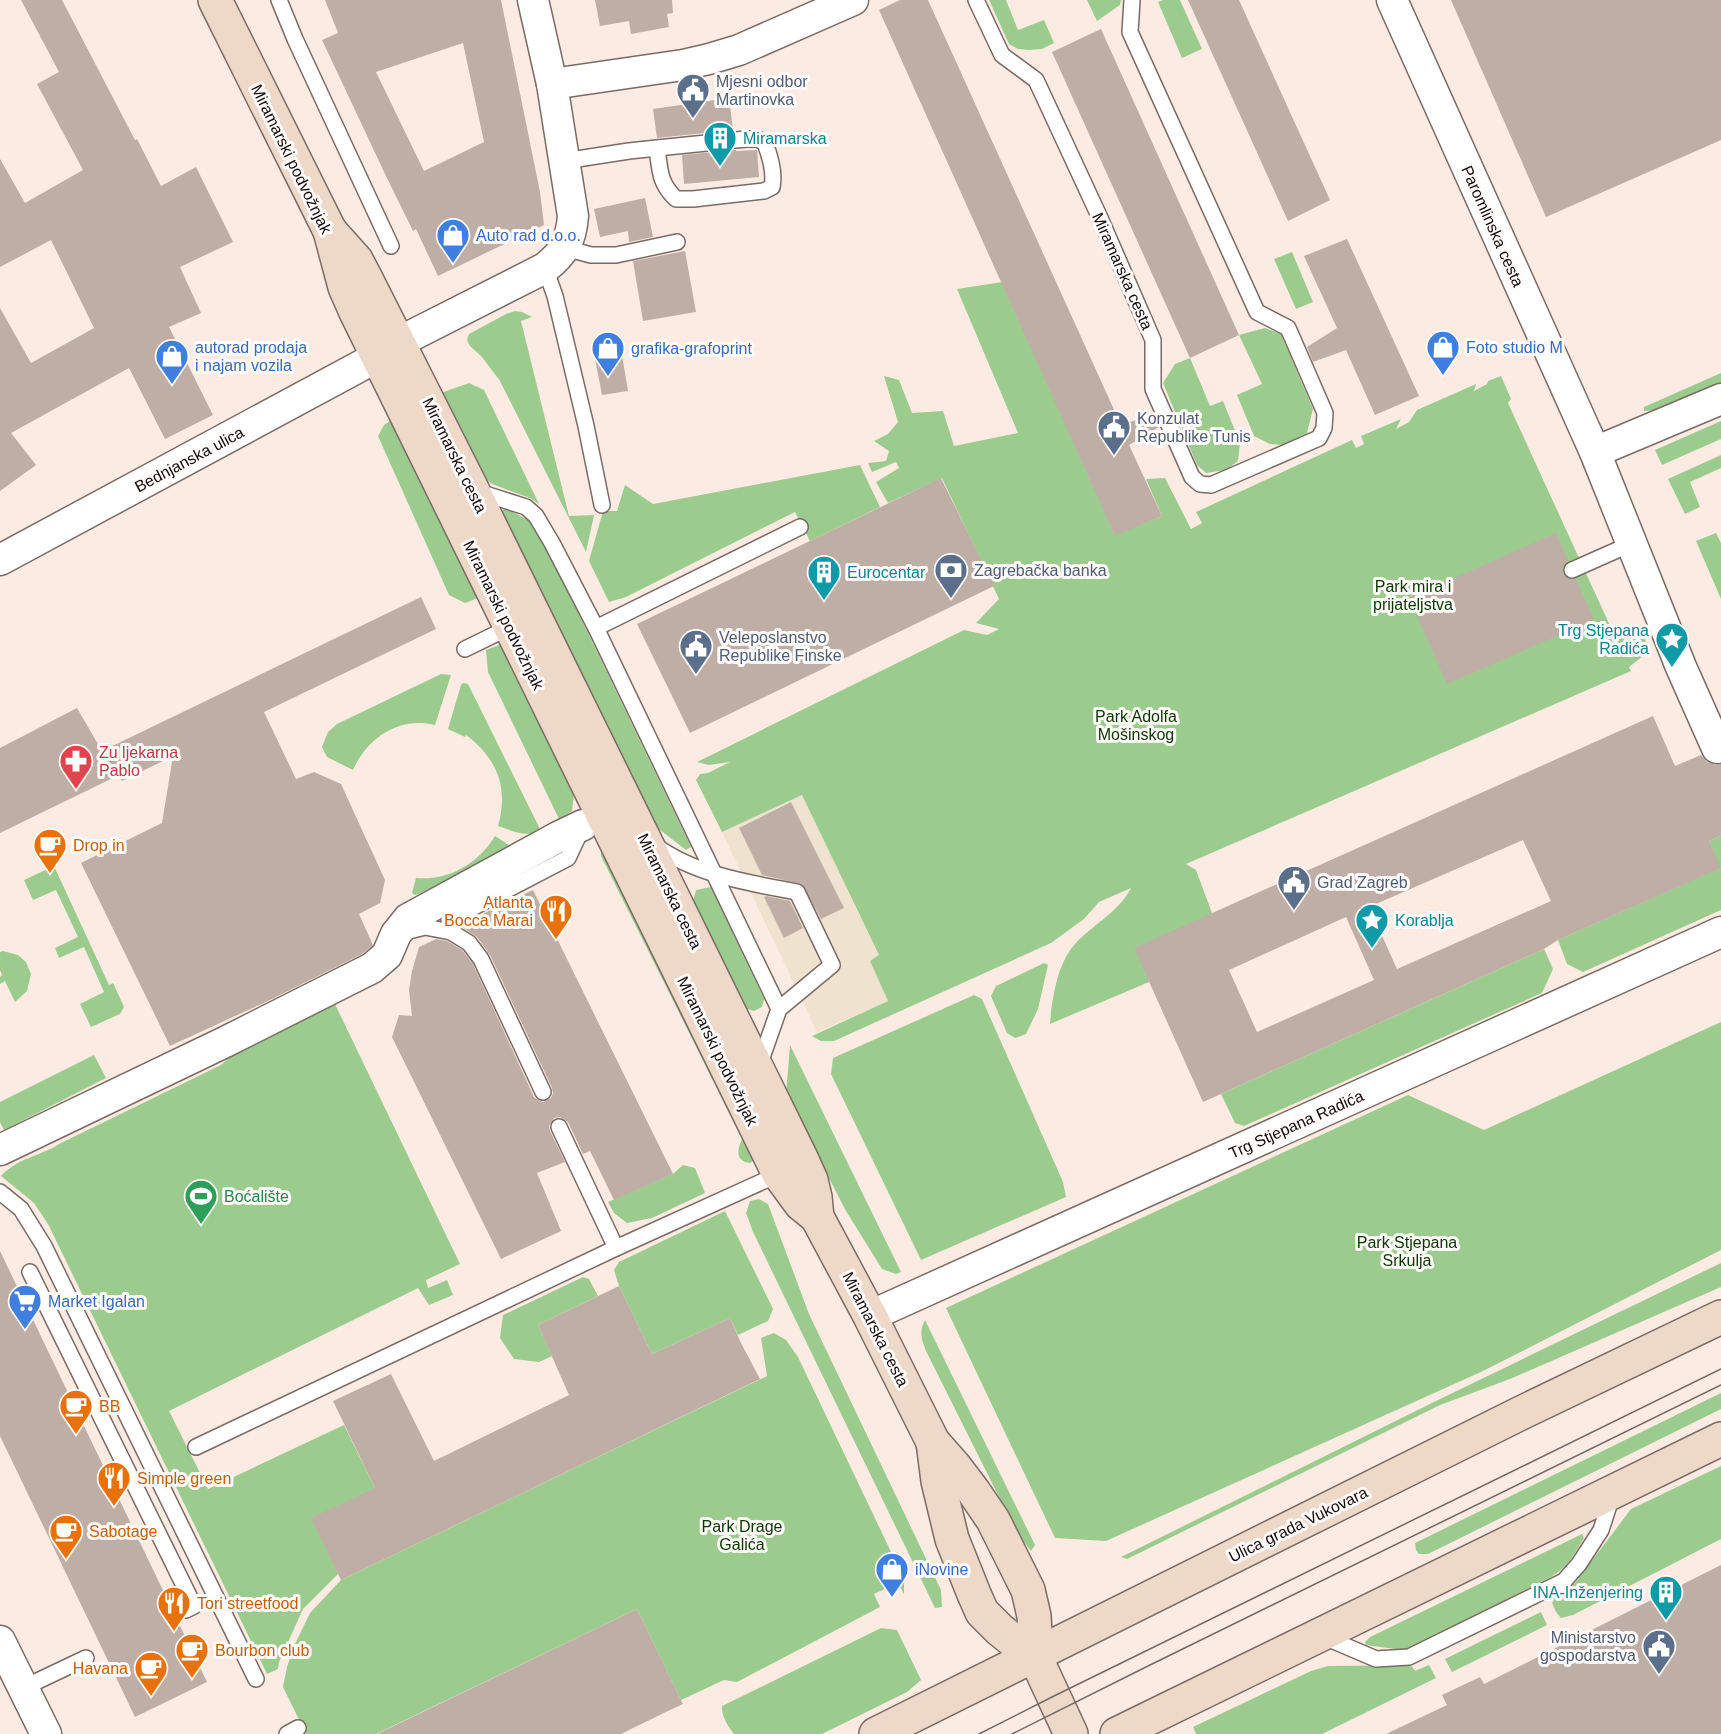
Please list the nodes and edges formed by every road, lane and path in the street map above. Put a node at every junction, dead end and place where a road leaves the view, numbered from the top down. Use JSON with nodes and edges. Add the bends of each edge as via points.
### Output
{"nodes":[{"id":1,"x":215,"y":0,"type":"edge"},
{"id":2,"x":279,"y":0,"type":"edge"},
{"id":3,"x":533,"y":0,"type":"edge"},
{"id":4,"x":853,"y":0,"type":"edge"},
{"id":5,"x":976,"y":0,"type":"edge"},
{"id":6,"x":1132,"y":0,"type":"edge"},
{"id":7,"x":1392,"y":0,"type":"edge"},
{"id":8,"x":552,"y":84,"type":"junction"},
{"id":9,"x":657,"y":148,"type":"junction"},
{"id":10,"x":564,"y":161,"type":"junction"},
{"id":11,"x":330,"y":231,"type":"joint"},
{"id":12,"x":677,"y":242,"type":"dead end"},
{"id":13,"x":391,"y":246,"type":"dead end"},
{"id":14,"x":555,"y":258,"type":"junction"},
{"id":15,"x":388,"y":349,"type":"junction"},
{"id":16,"x":1721,"y":399,"type":"edge"},
{"id":17,"x":1594,"y":452,"type":"junction"},
{"id":18,"x":469,"y":483,"type":"junction"},
{"id":19,"x":602,"y":505,"type":"dead end"},
{"id":20,"x":800,"y":527,"type":"dead end"},
{"id":21,"x":1633,"y":543,"type":"junction"},
{"id":22,"x":0,"y":561,"type":"edge"},
{"id":23,"x":1572,"y":570,"type":"dead end"},
{"id":24,"x":510,"y":627,"type":"junction"},
{"id":25,"x":596,"y":628,"type":"junction"},
{"id":26,"x":465,"y":648,"type":"dead end"},
{"id":27,"x":1717,"y":747,"type":"dead end"},
{"id":28,"x":593,"y":820,"type":"junction"},
{"id":29,"x":645,"y":839,"type":"junction"},
{"id":30,"x":714,"y":873,"type":"junction"},
{"id":31,"x":449,"y":920,"type":"dead end"},
{"id":32,"x":1721,"y":932,"type":"edge"},
{"id":33,"x":396,"y":934,"type":"junction"},
{"id":34,"x":779,"y":1010,"type":"junction"},
{"id":35,"x":758,"y":1069,"type":"junction"},
{"id":36,"x":543,"y":1092,"type":"dead end"},
{"id":37,"x":559,"y":1127,"type":"dead end"},
{"id":38,"x":0,"y":1150,"type":"edge"},
{"id":39,"x":779,"y":1174,"type":"junction"},
{"id":40,"x":0,"y":1192,"type":"edge"},
{"id":41,"x":816,"y":1217,"type":"junction"},
{"id":42,"x":616,"y":1248,"type":"junction"},
{"id":43,"x":30,"y":1272,"type":"dead end"},
{"id":44,"x":870,"y":1316,"type":"junction"},
{"id":45,"x":1721,"y":1317,"type":"edge"},
{"id":46,"x":1721,"y":1439,"type":"edge"},
{"id":47,"x":933,"y":1442,"type":"junction"},
{"id":48,"x":196,"y":1447,"type":"dead end"},
{"id":49,"x":1613,"y":1491,"type":"junction"},
{"id":50,"x":186,"y":1610,"type":"dead end"},
{"id":51,"x":1319,"y":1635,"type":"junction"},
{"id":52,"x":0,"y":1641,"type":"edge"},
{"id":53,"x":1034,"y":1654,"type":"junction"},
{"id":54,"x":86,"y":1658,"type":"dead end"},
{"id":55,"x":256,"y":1679,"type":"dead end"},
{"id":56,"x":23,"y":1688,"type":"junction"},
{"id":57,"x":46,"y":1734,"type":"edge"},
{"id":58,"x":876,"y":1734,"type":"edge"},
{"id":59,"x":1071,"y":1734,"type":"edge"},
{"id":60,"x":1117,"y":1734,"type":"edge"}],
"edges":[{"from":1,"to":11,"type":"street","name":"Miramarski podvožnjak"},
{"from":2,"to":13,"type":"lane"},
{"from":3,"to":8,"type":"street"},
{"from":4,"to":8,"type":"street","via":[[739,50],[709,59]]},
{"from":5,"to":6,"type":"lane","name":"Miramarska cesta","via":[[1002,56],[1036,80],[1153,340],[1153,389],[1192,477],[1200,484],[1211,485],[1319,438],[1324,428],[1324,412],[1288,328],[1257,312],[1130,32]]},
{"from":7,"to":17,"type":"street","name":"Paromlinska cesta"},
{"from":8,"to":10,"type":"street"},
{"from":9,"to":9,"type":"lane","via":[[661,178],[676,199],[772,187],[774,179],[767,148],[758,139]]},
{"from":9,"to":10,"type":"lane"},
{"from":10,"to":14,"type":"street","via":[[572,232]]},
{"from":11,"to":15,"type":"street","name":"Miramarska cesta","via":[[356,260]]},
{"from":12,"to":14,"type":"lane","via":[[616,255]]},
{"from":14,"to":15,"type":"street"},
{"from":14,"to":19,"type":"lane","via":[[555,296]]},
{"from":15,"to":18,"type":"street","name":"Miramarska cesta"},
{"from":15,"to":22,"type":"street","name":"Bednjanska ulica"},
{"from":15,"to":24,"type":"street","name":"Miramarski podvožnjak"},
{"from":16,"to":17,"type":"street"},
{"from":17,"to":21,"type":"street"},
{"from":18,"to":25,"type":"lane","via":[[482,493],[526,507],[536,516]]},
{"from":18,"to":29,"type":"street","name":"Miramarska cesta"},
{"from":20,"to":25,"type":"lane"},
{"from":21,"to":23,"type":"lane"},
{"from":21,"to":27,"type":"street"},
{"from":24,"to":26,"type":"lane"},
{"from":24,"to":28,"type":"street","name":"Miramarski podvožnjak"},
{"from":25,"to":30,"type":"lane"},
{"from":28,"to":31,"type":"lane","via":[[568,858]]},
{"from":28,"to":33,"type":"street","via":[[426,908],[408,919]]},
{"from":28,"to":39,"type":"street","name":"Miramarski podvožnjak"},
{"from":29,"to":30,"type":"lane","via":[[672,858]]},
{"from":29,"to":35,"type":"street","name":"Miramarska cesta"},
{"from":30,"to":34,"type":"lane"},
{"from":30,"to":34,"type":"lane","via":[[797,892],[832,965]]},
{"from":32,"to":44,"type":"street","name":"Trg Stjepana Radića"},
{"from":33,"to":36,"type":"lane","via":[[425,927],[451,932],[469,943],[481,959]]},
{"from":33,"to":38,"type":"street","via":[[387,955],[372,968]]},
{"from":34,"to":35,"type":"lane"},
{"from":35,"to":41,"type":"street","name":"Miramarska cesta","via":[[811,1180]]},
{"from":37,"to":42,"type":"lane"},
{"from":39,"to":41,"type":"street","name":"Miramarski podvožnjak"},
{"from":39,"to":42,"type":"lane"},
{"from":40,"to":55,"type":"lane","via":[[21,1209],[44,1246]]},
{"from":41,"to":44,"type":"street","name":"Miramarska cesta"},
{"from":42,"to":48,"type":"lane"},
{"from":43,"to":50,"type":"lane","via":[[194,1606]]},
{"from":44,"to":47,"type":"street","name":"Miramarska cesta"},
{"from":45,"to":53,"type":"street","name":"Ulica grada Vukovara"},
{"from":46,"to":49,"type":"street"},
{"from":47,"to":53,"type":"street","name":"Miramarska cesta","via":[[993,1520],[1028,1590],[1034,1616]]},
{"from":47,"to":53,"type":"street","name":"Miramarska cesta","via":[[952,1539],[982,1612]]},
{"from":49,"to":51,"type":"street"},
{"from":49,"to":51,"type":"lane","via":[[1601,1530],[1564,1581],[1409,1657],[1376,1659]]},
{"from":51,"to":60,"type":"street"},
{"from":52,"to":56,"type":"street"},
{"from":53,"to":58,"type":"street","name":"Ulica grada Vukovara"},
{"from":53,"to":59,"type":"street","name":"Miramarska cesta"},
{"from":54,"to":56,"type":"lane"},
{"from":56,"to":57,"type":"street"}]}
